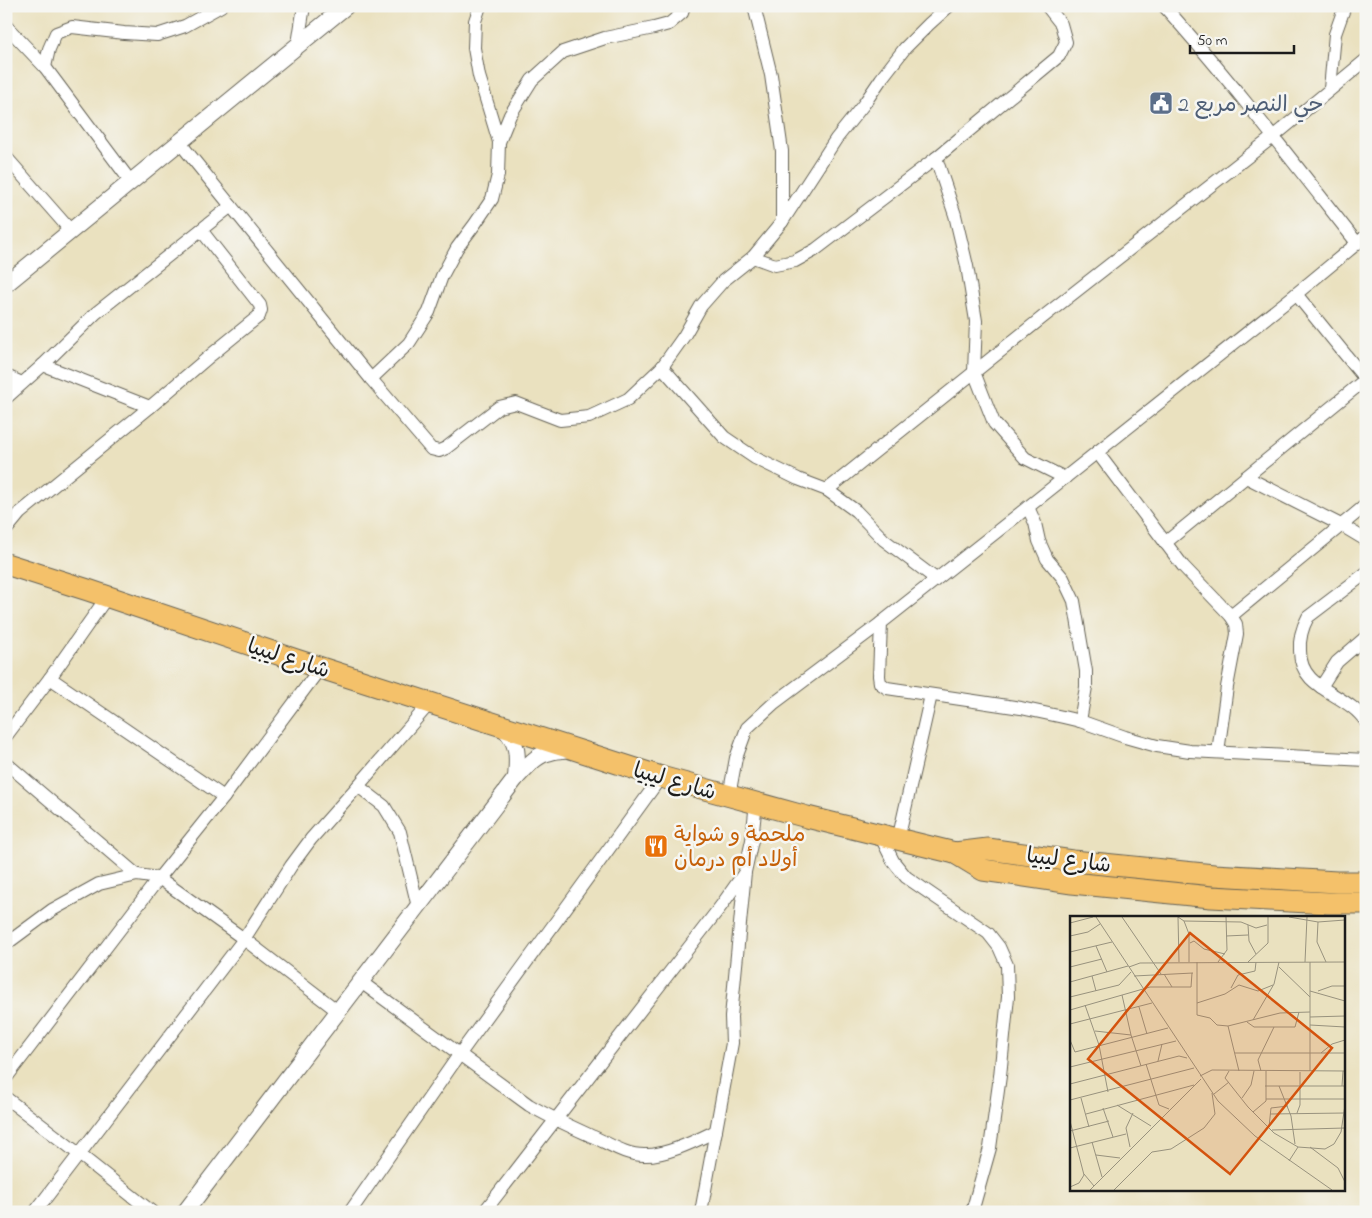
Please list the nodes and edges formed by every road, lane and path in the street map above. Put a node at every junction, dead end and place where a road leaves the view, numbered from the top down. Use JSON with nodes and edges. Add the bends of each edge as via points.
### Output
{"nodes":[{"id":1,"x":221,"y":6,"type":"edge"},
{"id":2,"x":304,"y":6,"type":"edge"},
{"id":3,"x":346,"y":6,"type":"edge"},
{"id":4,"x":480,"y":6,"type":"edge"},
{"id":5,"x":684,"y":6,"type":"edge"},
{"id":6,"x":754,"y":6,"type":"edge"},
{"id":7,"x":948,"y":6,"type":"edge"},
{"id":8,"x":1048,"y":6,"type":"edge"},
{"id":9,"x":1164,"y":6,"type":"edge"},
{"id":10,"x":1345,"y":6,"type":"edge"},
{"id":11,"x":6,"y":26,"type":"edge"},
{"id":12,"x":298,"y":44,"type":"junction"},
{"id":13,"x":1366,"y":60,"type":"edge"},
{"id":14,"x":45,"y":67,"type":"junction"},
{"id":15,"x":1330,"y":89,"type":"junction"},
{"id":16,"x":1274,"y":136,"type":"junction"},
{"id":17,"x":499,"y":142,"type":"junction"},
{"id":18,"x":180,"y":143,"type":"junction"},
{"id":19,"x":6,"y":156,"type":"edge"},
{"id":20,"x":936,"y":158,"type":"junction"},
{"id":21,"x":131,"y":182,"type":"junction"},
{"id":22,"x":231,"y":206,"type":"junction"},
{"id":23,"x":782,"y":222,"type":"junction"},
{"id":24,"x":201,"y":230,"type":"junction"},
{"id":25,"x":71,"y":231,"type":"junction"},
{"id":26,"x":1361,"y":240,"type":"edge"},
{"id":27,"x":753,"y":257,"type":"junction"},
{"id":28,"x":6,"y":284,"type":"edge"},
{"id":29,"x":1296,"y":294,"type":"junction"},
{"id":30,"x":44,"y":365,"type":"junction"},
{"id":31,"x":662,"y":367,"type":"junction"},
{"id":32,"x":974,"y":372,"type":"junction"},
{"id":33,"x":6,"y":376,"type":"edge"},
{"id":34,"x":371,"y":379,"type":"junction"},
{"id":35,"x":1366,"y":380,"type":"edge"},
{"id":36,"x":22,"y":382,"type":"junction"},
{"id":37,"x":6,"y":398,"type":"edge"},
{"id":38,"x":150,"y":408,"type":"junction"},
{"id":39,"x":1098,"y":452,"type":"junction"},
{"id":40,"x":1246,"y":477,"type":"junction"},
{"id":41,"x":1065,"y":478,"type":"junction"},
{"id":42,"x":827,"y":490,"type":"junction"},
{"id":43,"x":1366,"y":505,"type":"edge"},
{"id":44,"x":1028,"y":507,"type":"junction"},
{"id":45,"x":1341,"y":526,"type":"junction"},
{"id":46,"x":6,"y":530,"type":"edge"},
{"id":47,"x":1366,"y":540,"type":"edge"},
{"id":48,"x":1165,"y":543,"type":"junction"},
{"id":49,"x":6,"y":564,"type":"edge"},
{"id":50,"x":1366,"y":573,"type":"edge"},
{"id":51,"x":936,"y":579,"type":"junction"},
{"id":52,"x":107,"y":597,"type":"junction"},
{"id":53,"x":1231,"y":616,"type":"junction"},
{"id":54,"x":881,"y":623,"type":"junction"},
{"id":55,"x":1366,"y":637,"type":"edge"},
{"id":56,"x":321,"y":667,"type":"junction"},
{"id":57,"x":50,"y":678,"type":"junction"},
{"id":58,"x":1320,"y":687,"type":"junction"},
{"id":59,"x":931,"y":695,"type":"junction"},
{"id":60,"x":430,"y":703,"type":"junction"},
{"id":61,"x":1080,"y":721,"type":"junction"},
{"id":62,"x":1366,"y":722,"type":"edge"},
{"id":63,"x":501,"y":725,"type":"junction"},
{"id":64,"x":6,"y":736,"type":"edge"},
{"id":65,"x":575,"y":749,"type":"junction"},
{"id":66,"x":1218,"y":752,"type":"junction"},
{"id":67,"x":1366,"y":760,"type":"edge"},
{"id":68,"x":6,"y":763,"type":"edge"},
{"id":69,"x":661,"y":777,"type":"junction"},
{"id":70,"x":516,"y":778,"type":"junction"},
{"id":71,"x":358,"y":786,"type":"junction"},
{"id":72,"x":729,"y":796,"type":"junction"},
{"id":73,"x":224,"y":797,"type":"junction"},
{"id":74,"x":756,"y":802,"type":"junction"},
{"id":75,"x":889,"y":837,"type":"junction"},
{"id":76,"x":955,"y":853,"type":"junction"},
{"id":77,"x":745,"y":872,"type":"junction"},
{"id":78,"x":137,"y":875,"type":"junction"},
{"id":79,"x":159,"y":878,"type":"junction"},
{"id":80,"x":1366,"y":882,"type":"edge"},
{"id":81,"x":1366,"y":903,"type":"edge"},
{"id":82,"x":418,"y":906,"type":"junction"},
{"id":83,"x":244,"y":939,"type":"junction"},
{"id":84,"x":6,"y":944,"type":"edge"},
{"id":85,"x":361,"y":982,"type":"junction"},
{"id":86,"x":338,"y":1012,"type":"junction"},
{"id":87,"x":459,"y":1055,"type":"junction"},
{"id":88,"x":6,"y":1078,"type":"edge"},
{"id":89,"x":6,"y":1098,"type":"edge"},
{"id":90,"x":556,"y":1120,"type":"junction"},
{"id":91,"x":716,"y":1131,"type":"junction"},
{"id":92,"x":79,"y":1154,"type":"junction"},
{"id":93,"x":35,"y":1212,"type":"edge"},
{"id":94,"x":152,"y":1212,"type":"edge"},
{"id":95,"x":185,"y":1212,"type":"edge"},
{"id":96,"x":350,"y":1212,"type":"edge"},
{"id":97,"x":484,"y":1212,"type":"edge"},
{"id":98,"x":701,"y":1212,"type":"edge"},
{"id":99,"x":972,"y":1212,"type":"edge"}],
"edges":[{"from":1,"to":14,"type":"street","via":[[185,26],[157,35],[72,27],[56,33]]},
{"from":2,"to":12,"type":"street"},
{"from":3,"to":12,"type":"street"},
{"from":4,"to":17,"type":"street","via":[[475,21],[474,48]]},
{"from":5,"to":17,"type":"street","via":[[682,14],[670,24],[605,38],[563,52],[532,80],[510,115]]},
{"from":6,"to":23,"type":"street","via":[[771,75],[782,151]]},
{"from":7,"to":23,"type":"street","via":[[906,48],[881,79],[831,146]]},
{"from":8,"to":20,"type":"street","via":[[1061,24],[1066,42],[1059,56]]},
{"from":9,"to":16,"type":"street"},
{"from":10,"to":15,"type":"street","via":[[1335,34]]},
{"from":11,"to":14,"type":"street"},
{"from":12,"to":18,"type":"street"},
{"from":13,"to":15,"type":"street"},
{"from":14,"to":21,"type":"street"},
{"from":15,"to":16,"type":"street"},
{"from":16,"to":26,"type":"street"},
{"from":16,"to":32,"type":"street"},
{"from":17,"to":34,"type":"street","via":[[498,175],[492,199],[457,248],[442,276],[429,312],[409,343]]},
{"from":18,"to":21,"type":"street"},
{"from":18,"to":22,"type":"street"},
{"from":19,"to":25,"type":"street"},
{"from":20,"to":27,"type":"street","via":[[815,250],[795,261],[775,265]]},
{"from":20,"to":32,"type":"street","via":[[955,215],[967,266],[976,321]]},
{"from":21,"to":25,"type":"street"},
{"from":22,"to":24,"type":"street"},
{"from":22,"to":34,"type":"street"},
{"from":23,"to":27,"type":"street"},
{"from":24,"to":30,"type":"street","via":[[96,313]]},
{"from":24,"to":38,"type":"street","via":[[261,310],[259,316]]},
{"from":25,"to":28,"type":"street"},
{"from":26,"to":29,"type":"street"},
{"from":27,"to":31,"type":"street","via":[[723,281],[701,306]]},
{"from":29,"to":35,"type":"street"},
{"from":29,"to":39,"type":"street"},
{"from":30,"to":36,"type":"street"},
{"from":30,"to":38,"type":"street"},
{"from":31,"to":34,"type":"street","via":[[628,399],[589,417],[560,420],[516,403],[499,407],[438,452],[431,450]]},
{"from":31,"to":42,"type":"street","via":[[724,437],[755,458]]},
{"from":32,"to":41,"type":"street","via":[[994,423],[1025,458]]},
{"from":32,"to":42,"type":"street"},
{"from":33,"to":36,"type":"street"},
{"from":35,"to":40,"type":"street"},
{"from":36,"to":37,"type":"street"},
{"from":38,"to":46,"type":"street","via":[[20,513]]},
{"from":39,"to":41,"type":"street"},
{"from":39,"to":48,"type":"street"},
{"from":40,"to":45,"type":"street"},
{"from":40,"to":48,"type":"street"},
{"from":41,"to":44,"type":"street"},
{"from":42,"to":51,"type":"street","via":[[856,511],[884,540]]},
{"from":43,"to":45,"type":"street"},
{"from":44,"to":51,"type":"street"},
{"from":44,"to":61,"type":"street","via":[[1048,559],[1074,600],[1086,687]]},
{"from":45,"to":47,"type":"street"},
{"from":45,"to":53,"type":"street"},
{"from":48,"to":53,"type":"street"},
{"from":49,"to":52,"type":"highway","name":"شارع ليبيا"},
{"from":50,"to":58,"type":"street","via":[[1308,618],[1303,627],[1300,661],[1306,674]]},
{"from":51,"to":54,"type":"street"},
{"from":52,"to":56,"type":"highway","name":"شارع ليبيا"},
{"from":52,"to":57,"type":"street"},
{"from":53,"to":66,"type":"street","via":[[1236,624],[1236,634]]},
{"from":54,"to":59,"type":"street","via":[[880,683],[887,688]]},
{"from":54,"to":72,"type":"street","via":[[773,704],[747,728],[736,758]]},
{"from":55,"to":58,"type":"street","via":[[1338,662]]},
{"from":56,"to":60,"type":"highway","name":"شارع ليبيا"},
{"from":56,"to":73,"type":"street"},
{"from":57,"to":64,"type":"street"},
{"from":57,"to":73,"type":"street"},
{"from":58,"to":62,"type":"street","via":[[1354,708]]},
{"from":59,"to":61,"type":"street","via":[[1021,708]]},
{"from":59,"to":75,"type":"street"},
{"from":60,"to":63,"type":"highway","name":"شارع ليبيا"},
{"from":60,"to":71,"type":"street"},
{"from":61,"to":66,"type":"street","via":[[1157,746]]},
{"from":63,"to":65,"type":"highway","name":"شارع ليبيا"},
{"from":63,"to":70,"type":"street","via":[[515,743],[518,759]]},
{"from":65,"to":69,"type":"highway","name":"شارع ليبيا"},
{"from":65,"to":70,"type":"street","via":[[540,756]]},
{"from":66,"to":67,"type":"street"},
{"from":68,"to":78,"type":"street"},
{"from":69,"to":72,"type":"highway","name":"شارع ليبيا"},
{"from":69,"to":87,"type":"street"},
{"from":70,"to":82,"type":"street"},
{"from":71,"to":82,"type":"street","via":[[384,806],[400,832]]},
{"from":71,"to":83,"type":"street","via":[[290,866]]},
{"from":72,"to":74,"type":"highway","name":"شارع ليبيا"},
{"from":73,"to":79,"type":"street"},
{"from":74,"to":75,"type":"highway","name":"شارع ليبيا"},
{"from":74,"to":77,"type":"street"},
{"from":75,"to":76,"type":"highway","name":"شارع ليبيا"},
{"from":75,"to":99,"type":"street","via":[[893,861],[906,877],[988,933],[999,946],[1007,965],[1008,997],[990,1148]]},
{"from":76,"to":80,"type":"highway","name":"شارع ليبيا","via":[[988,849],[1214,875]]},
{"from":76,"to":81,"type":"highway","via":[[983,870],[1072,883],[1211,897]]},
{"from":77,"to":90,"type":"street"},
{"from":77,"to":91,"type":"street","via":[[731,1017],[732,1043]]},
{"from":78,"to":79,"type":"street"},
{"from":78,"to":84,"type":"street","via":[[99,884],[52,910]]},
{"from":79,"to":83,"type":"street"},
{"from":79,"to":88,"type":"street"},
{"from":82,"to":85,"type":"street"},
{"from":83,"to":86,"type":"street"},
{"from":83,"to":92,"type":"street"},
{"from":85,"to":86,"type":"street"},
{"from":85,"to":87,"type":"street"},
{"from":86,"to":95,"type":"street"},
{"from":87,"to":90,"type":"street","via":[[529,1105]]},
{"from":87,"to":96,"type":"street"},
{"from":89,"to":92,"type":"street"},
{"from":90,"to":91,"type":"street","via":[[628,1153],[646,1156],[690,1144]]},
{"from":90,"to":97,"type":"street"},
{"from":91,"to":98,"type":"street"},
{"from":92,"to":93,"type":"street"},
{"from":92,"to":94,"type":"street"}]}
